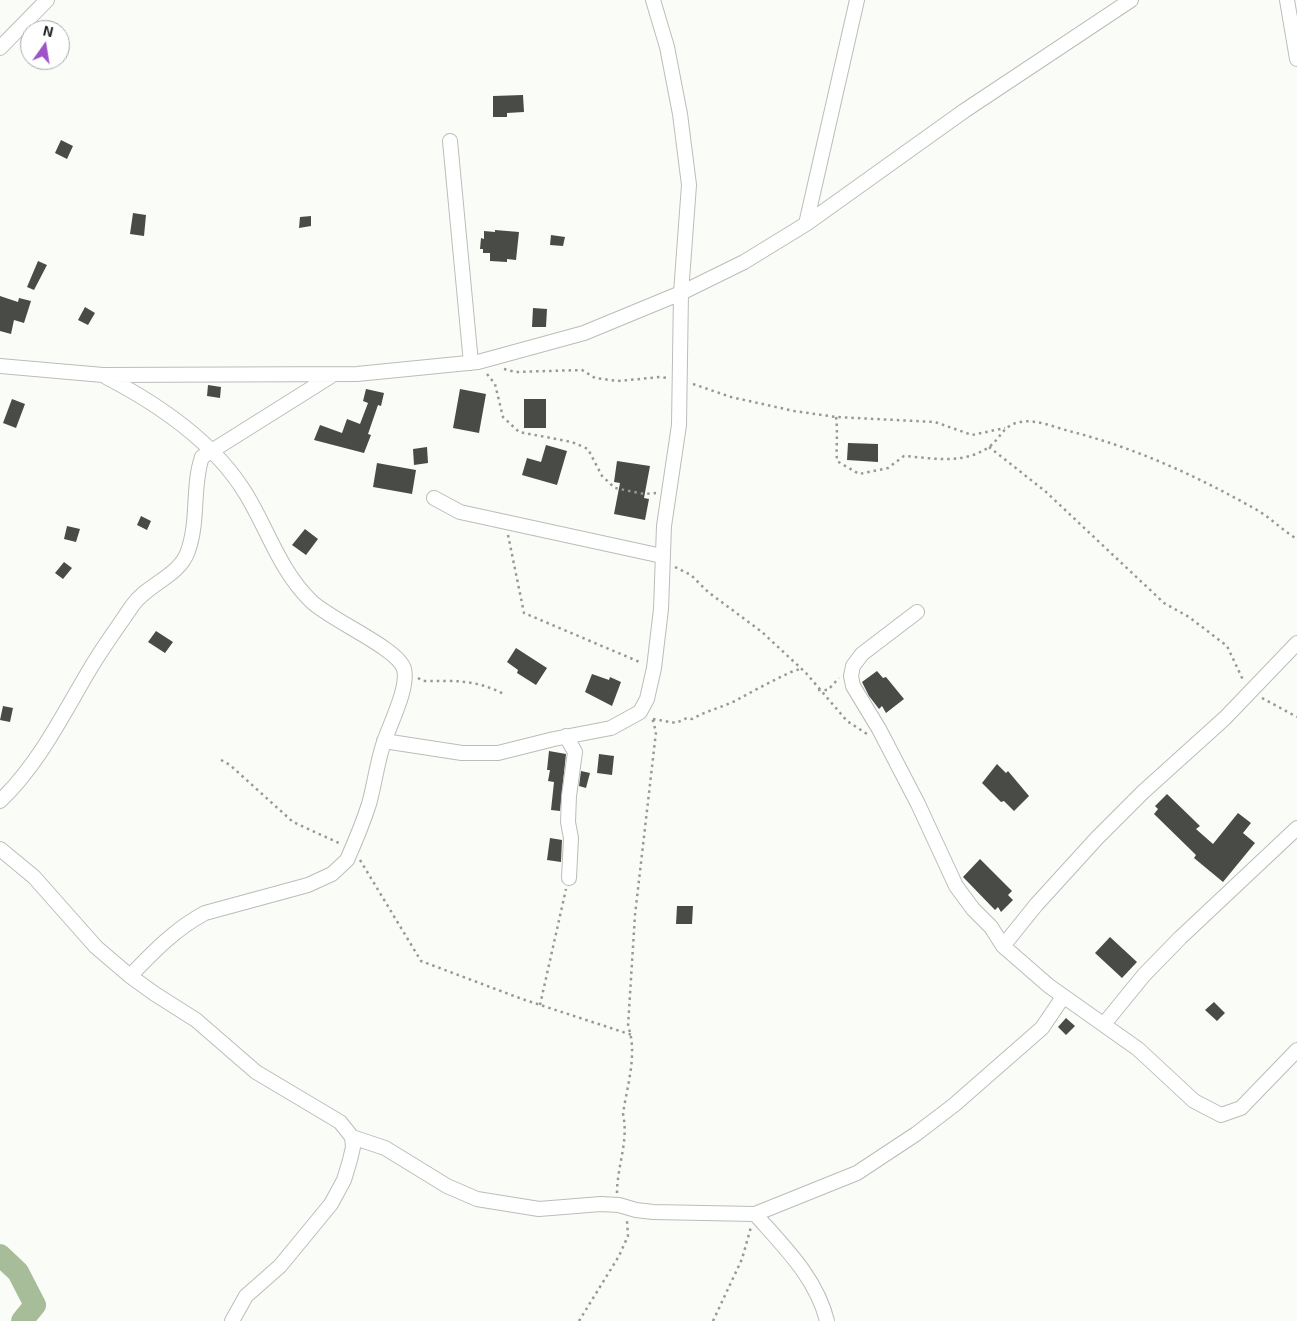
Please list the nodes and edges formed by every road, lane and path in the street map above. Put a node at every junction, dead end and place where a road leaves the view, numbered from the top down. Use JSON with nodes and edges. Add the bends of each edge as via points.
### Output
{"nodes":[{"id":1,"x":47,"y":0,"type":"edge"},
{"id":2,"x":653,"y":0,"type":"edge"},
{"id":3,"x":857,"y":0,"type":"edge"},
{"id":4,"x":1132,"y":0,"type":"edge"},
{"id":5,"x":1287,"y":0,"type":"edge"},
{"id":6,"x":0,"y":48,"type":"edge"},
{"id":7,"x":1297,"y":59,"type":"edge"},
{"id":8,"x":450,"y":141,"type":"dead end"},
{"id":9,"x":806,"y":224,"type":"junction"},
{"id":10,"x":681,"y":293,"type":"junction"},
{"id":11,"x":475,"y":363,"type":"junction"},
{"id":12,"x":0,"y":366,"type":"edge"},
{"id":13,"x":103,"y":375,"type":"junction"},
{"id":14,"x":332,"y":375,"type":"junction"},
{"id":15,"x":682,"y":380,"type":"junction"},
{"id":16,"x":836,"y":417,"type":"junction"},
{"id":17,"x":1005,"y":428,"type":"junction"},
{"id":18,"x":989,"y":447,"type":"junction"},
{"id":19,"x":210,"y":450,"type":"junction"},
{"id":20,"x":670,"y":490,"type":"junction"},
{"id":21,"x":434,"y":498,"type":"dead end"},
{"id":22,"x":504,"y":522,"type":"junction"},
{"id":23,"x":1297,"y":539,"type":"edge"},
{"id":24,"x":662,"y":560,"type":"junction"},
{"id":25,"x":918,"y":612,"type":"dead end"},
{"id":26,"x":1297,"y":643,"type":"edge"},
{"id":27,"x":853,"y":666,"type":"junction"},
{"id":28,"x":654,"y":668,"type":"junction"},
{"id":29,"x":800,"y":669,"type":"junction"},
{"id":30,"x":404,"y":670,"type":"junction"},
{"id":31,"x":818,"y":690,"type":"junction"},
{"id":32,"x":1249,"y":692,"type":"junction"},
{"id":33,"x":504,"y":694,"type":"dead end"},
{"id":34,"x":647,"y":699,"type":"junction"},
{"id":35,"x":640,"y":712,"type":"junction"},
{"id":36,"x":1297,"y":716,"type":"edge"},
{"id":37,"x":653,"y":719,"type":"junction"},
{"id":38,"x":872,"y":735,"type":"dead end"},
{"id":39,"x":566,"y":736,"type":"junction"},
{"id":40,"x":384,"y":741,"type":"junction"},
{"id":41,"x":221,"y":760,"type":"dead end"},
{"id":42,"x":0,"y":801,"type":"edge"},
{"id":43,"x":1297,"y":828,"type":"edge"},
{"id":44,"x":0,"y":849,"type":"edge"},
{"id":45,"x":352,"y":849,"type":"junction"},
{"id":46,"x":569,"y":878,"type":"joint"},
{"id":47,"x":1003,"y":946,"type":"junction"},
{"id":48,"x":130,"y":976,"type":"junction"},
{"id":49,"x":1063,"y":997,"type":"junction"},
{"id":50,"x":540,"y":1005,"type":"junction"},
{"id":51,"x":1104,"y":1024,"type":"junction"},
{"id":52,"x":632,"y":1035,"type":"junction"},
{"id":53,"x":1297,"y":1050,"type":"edge"},
{"id":54,"x":352,"y":1137,"type":"junction"},
{"id":55,"x":623,"y":1206,"type":"junction"},
{"id":56,"x":755,"y":1214,"type":"junction"},
{"id":57,"x":232,"y":1321,"type":"edge"},
{"id":58,"x":579,"y":1321,"type":"edge"},
{"id":59,"x":713,"y":1321,"type":"edge"},
{"id":60,"x":827,"y":1321,"type":"edge"}],
"edges":[{"from":1,"to":6,"type":"street"},
{"from":2,"to":10,"type":"street","via":[[671,66],[689,185]]},
{"from":3,"to":9,"type":"street"},
{"from":4,"to":9,"type":"street","via":[[964,112]]},
{"from":5,"to":7,"type":"street"},
{"from":8,"to":11,"type":"street"},
{"from":9,"to":10,"type":"street","via":[[744,262]]},
{"from":10,"to":11,"type":"street","via":[[584,332]]},
{"from":10,"to":15,"type":"street","via":[[679,338]]},
{"from":11,"to":14,"type":"street"},
{"from":11,"to":15,"type":"path","via":[[515,372],[582,370],[595,378],[618,381],[660,377]]},
{"from":11,"to":20,"type":"path","via":[[494,384],[503,417],[520,432],[572,442],[588,449],[602,476],[615,488],[644,494]]},
{"from":12,"to":13,"type":"street"},
{"from":13,"to":14,"type":"street"},
{"from":13,"to":19,"type":"street","via":[[142,396]]},
{"from":14,"to":19,"type":"street"},
{"from":15,"to":16,"type":"path","via":[[731,397]]},
{"from":15,"to":20,"type":"street"},
{"from":16,"to":17,"type":"path","via":[[935,422],[972,435]]},
{"from":16,"to":18,"type":"path","via":[[837,461],[859,474],[888,468],[904,456],[959,460]]},
{"from":17,"to":18,"type":"path"},
{"from":17,"to":23,"type":"path","via":[[1021,422],[1043,424],[1123,446],[1176,468],[1260,511]]},
{"from":18,"to":32,"type":"path","via":[[1045,491],[1164,604],[1189,617],[1227,646]]},
{"from":19,"to":30,"type":"street","via":[[246,494],[271,545],[309,599],[324,613],[389,651]]},
{"from":19,"to":42,"type":"street","via":[[202,457],[198,469],[198,500],[184,561],[134,603],[47,742]]},
{"from":20,"to":24,"type":"street"},
{"from":21,"to":22,"type":"street","via":[[460,512]]},
{"from":22,"to":24,"type":"street"},
{"from":22,"to":28,"type":"path","via":[[524,614]]},
{"from":24,"to":28,"type":"street","via":[[661,609]]},
{"from":24,"to":29,"type":"path","via":[[679,568],[762,632]]},
{"from":25,"to":27,"type":"street","via":[[862,654]]},
{"from":26,"to":32,"type":"street"},
{"from":27,"to":31,"type":"path","via":[[843,672],[828,690]]},
{"from":27,"to":47,"type":"street","via":[[853,686],[918,804],[956,886]]},
{"from":28,"to":34,"type":"street"},
{"from":29,"to":31,"type":"path"},
{"from":29,"to":37,"type":"path","via":[[692,719],[676,723]]},
{"from":30,"to":33,"type":"path","via":[[423,681],[466,681],[484,684]]},
{"from":30,"to":40,"type":"street","via":[[402,690]]},
{"from":31,"to":38,"type":"path","via":[[847,721],[862,733]]},
{"from":32,"to":36,"type":"path"},
{"from":32,"to":47,"type":"street","via":[[1226,718],[1143,792],[1098,838]]},
{"from":34,"to":35,"type":"street"},
{"from":34,"to":37,"type":"path"},
{"from":35,"to":37,"type":"path"},
{"from":35,"to":39,"type":"street","via":[[611,728]]},
{"from":37,"to":52,"type":"path","via":[[656,732],[634,934],[628,1026]]},
{"from":39,"to":40,"type":"street","via":[[486,754]]},
{"from":39,"to":46,"type":"street","via":[[575,752],[569,796]]},
{"from":40,"to":45,"type":"street","via":[[369,804]]},
{"from":41,"to":45,"type":"path","via":[[293,822]]},
{"from":43,"to":51,"type":"street","via":[[1180,938]]},
{"from":44,"to":48,"type":"street","via":[[34,877],[96,947]]},
{"from":45,"to":48,"type":"street","via":[[341,868],[308,885],[205,913],[189,921]]},
{"from":45,"to":50,"type":"path","via":[[421,961]]},
{"from":46,"to":50,"type":"path"},
{"from":47,"to":49,"type":"street"},
{"from":48,"to":54,"type":"street","via":[[196,1020],[256,1072],[340,1122]]},
{"from":49,"to":51,"type":"street"},
{"from":49,"to":56,"type":"street","via":[[1042,1028],[916,1134],[856,1173]]},
{"from":50,"to":52,"type":"path"},
{"from":51,"to":53,"type":"street","via":[[1194,1100],[1221,1115],[1241,1108]]},
{"from":52,"to":55,"type":"path","via":[[632,1059],[623,1114],[623,1156],[617,1191]]},
{"from":54,"to":55,"type":"street","via":[[385,1148],[447,1186],[477,1199],[540,1209],[601,1204]]},
{"from":54,"to":57,"type":"street","via":[[353,1147],[344,1180],[331,1204],[280,1266],[246,1296]]},
{"from":55,"to":56,"type":"street","via":[[653,1212]]},
{"from":55,"to":58,"type":"path","via":[[628,1236]]},
{"from":56,"to":59,"type":"path","via":[[742,1259]]},
{"from":56,"to":60,"type":"street","via":[[804,1270],[823,1304]]}]}
